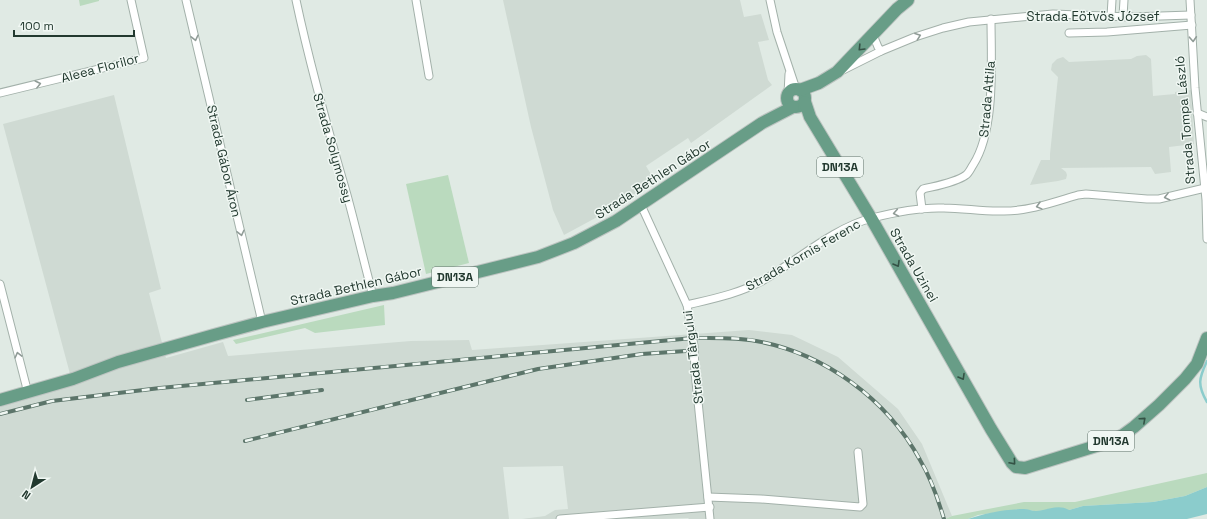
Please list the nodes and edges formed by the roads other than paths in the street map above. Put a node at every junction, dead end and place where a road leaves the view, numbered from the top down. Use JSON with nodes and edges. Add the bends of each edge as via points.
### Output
{"nodes":[{"id":1,"x":130,"y":0,"type":"edge"},
{"id":2,"x":186,"y":0,"type":"edge"},
{"id":3,"x":296,"y":0,"type":"edge"},
{"id":4,"x":416,"y":0,"type":"edge"},
{"id":5,"x":770,"y":0,"type":"edge"},
{"id":6,"x":908,"y":0,"type":"edge"},
{"id":7,"x":1112,"y":0,"type":"edge"},
{"id":8,"x":1124,"y":0,"type":"edge"},
{"id":9,"x":1190,"y":0,"type":"edge"},
{"id":10,"x":1191,"y":15,"type":"junction"},
{"id":11,"x":1111,"y":16,"type":"junction"},
{"id":12,"x":1123,"y":16,"type":"junction"},
{"id":13,"x":991,"y":19,"type":"junction"},
{"id":14,"x":1192,"y":24,"type":"junction"},
{"id":15,"x":1069,"y":33,"type":"dead end"},
{"id":16,"x":873,"y":35,"type":"junction"},
{"id":17,"x":881,"y":51,"type":"junction"},
{"id":18,"x":837,"y":72,"type":"junction"},
{"id":19,"x":429,"y":76,"type":"dead end"},
{"id":20,"x":0,"y":93,"type":"edge"},
{"id":21,"x":796,"y":98,"type":"junction"},
{"id":22,"x":1197,"y":113,"type":"junction"},
{"id":23,"x":1207,"y":117,"type":"edge"},
{"id":24,"x":1204,"y":188,"type":"junction"},
{"id":25,"x":641,"y":205,"type":"junction"},
{"id":26,"x":922,"y":209,"type":"junction"},
{"id":27,"x":871,"y":218,"type":"junction"},
{"id":28,"x":1207,"y":239,"type":"edge"},
{"id":29,"x":0,"y":284,"type":"edge"},
{"id":30,"x":373,"y":296,"type":"junction"},
{"id":31,"x":687,"y":305,"type":"junction"},
{"id":32,"x":262,"y":322,"type":"junction"},
{"id":33,"x":1207,"y":338,"type":"edge"},
{"id":34,"x":28,"y":393,"type":"junction"},
{"id":35,"x":0,"y":400,"type":"edge"},
{"id":36,"x":858,"y":452,"type":"dead end"},
{"id":37,"x":708,"y":498,"type":"junction"},
{"id":38,"x":710,"y":506,"type":"junction"},
{"id":39,"x":560,"y":519,"type":"edge"},
{"id":40,"x":710,"y":519,"type":"edge"}],
"edges":[{"from":20,"to":1,"type":"street","name":"Aleea Florilor","one_way":true,"via":[[144,58]]},
{"from":2,"to":32,"type":"street","name":"Strada Gábor Áron","one_way":true},
{"from":3,"to":30,"type":"street","name":"Strada Solymossy","via":[[307,52]]},
{"from":4,"to":19,"type":"street"},
{"from":5,"to":21,"type":"street"},
{"from":6,"to":16,"type":"main road","number":"DN13A"},
{"from":7,"to":11,"type":"street"},
{"from":8,"to":12,"type":"street"},
{"from":9,"to":10,"type":"street","name":"Strada Tompa László"},
{"from":10,"to":12,"type":"street","name":"Strada Eötvös József"},
{"from":10,"to":14,"type":"street","name":"Strada Tompa László"},
{"from":11,"to":12,"type":"street","name":"Strada Eötvös József"},
{"from":11,"to":13,"type":"street","name":"Strada Eötvös József","via":[[1053,14]]},
{"from":17,"to":13,"type":"street","name":"Strada Eötvös József","one_way":true,"via":[[942,28]]},
{"from":13,"to":26,"type":"street","name":"Strada Attila","via":[[990,97],[982,148],[966,175],[943,185],[922,189]]},
{"from":14,"to":15,"type":"street"},
{"from":14,"to":22,"type":"street","name":"Strada Tompa László","one_way":true},
{"from":16,"to":17,"type":"street"},
{"from":16,"to":18,"type":"main road","number":"DN13A","one_way":true},
{"from":17,"to":18,"type":"street","name":"Strada Eötvös József"},
{"from":18,"to":21,"type":"main road","number":"DN13A"},
{"from":21,"to":25,"type":"main road","name":"Strada Bethlen Gábor","number":"DN13A"},
{"from":21,"to":27,"type":"main road","name":"Strada Uzinei","number":"DN13A"},
{"from":22,"to":23,"type":"street"},
{"from":22,"to":24,"type":"street","name":"Strada Tompa László"},
{"from":24,"to":26,"type":"street","name":"Strada Kornis Ferenc","one_way":true,"via":[[1154,199],[1082,194],[1024,210]]},
{"from":24,"to":28,"type":"street","name":"Strada Tompa László"},
{"from":25,"to":30,"type":"main road","name":"Strada Bethlen Gábor","number":"DN13A","via":[[588,236],[544,255]]},
{"from":25,"to":31,"type":"street","name":"Strada Târgului"},
{"from":26,"to":27,"type":"street","name":"Strada Kornis Ferenc","one_way":true},
{"from":27,"to":31,"type":"street","name":"Strada Kornis Ferenc","via":[[834,235],[748,288]]},
{"from":27,"to":33,"type":"main road","name":"Strada Uzinei","number":"DN13A","one_way":true,"via":[[1012,463],[1021,468],[1109,442],[1123,435],[1185,379],[1197,364]]},
{"from":34,"to":29,"type":"street","one_way":true},
{"from":30,"to":32,"type":"main road","name":"Strada Bethlen Gábor","number":"DN13A"},
{"from":31,"to":37,"type":"street","name":"Strada Târgului","via":[[694,346]]},
{"from":32,"to":34,"type":"main road","name":"Strada Bethlen Gábor","number":"DN13A","via":[[118,362]]},
{"from":34,"to":35,"type":"main road","name":"Strada Bethlen Gábor","number":"DN13A"},
{"from":36,"to":37,"type":"street","via":[[863,504],[860,507],[761,499]]},
{"from":37,"to":38,"type":"street","name":"Strada Târgului"},
{"from":38,"to":39,"type":"street"},
{"from":38,"to":40,"type":"street","name":"Strada Târgului"}]}
